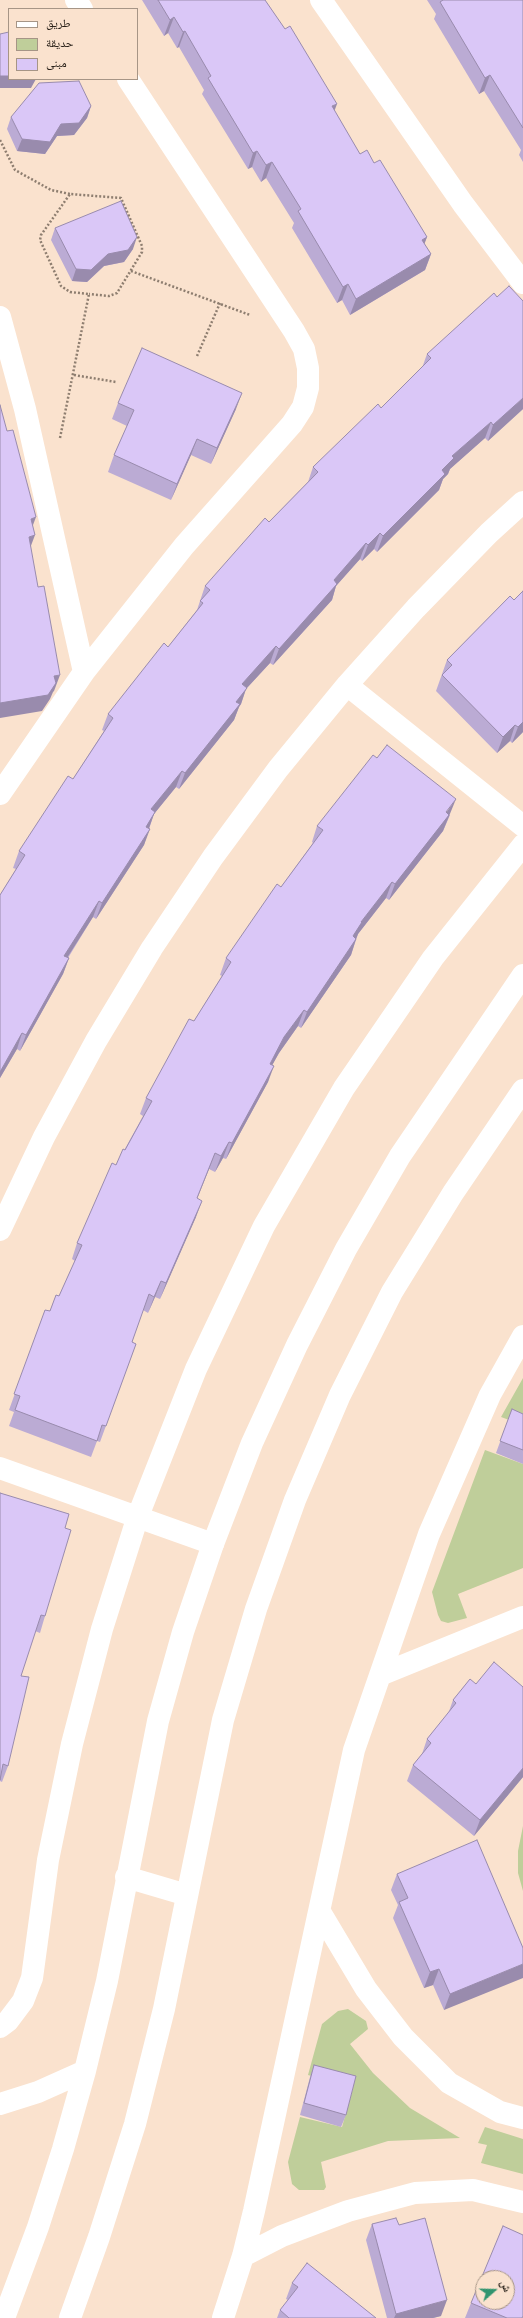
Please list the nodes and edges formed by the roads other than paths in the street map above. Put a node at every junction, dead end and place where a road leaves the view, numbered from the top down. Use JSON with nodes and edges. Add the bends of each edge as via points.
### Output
{"nodes":[{"id":1,"x":321,"y":0,"type":"edge"},
{"id":2,"x":129,"y":80,"type":"edge"},
{"id":3,"x":523,"y":284,"type":"edge"},
{"id":4,"x":0,"y":317,"type":"edge"},
{"id":5,"x":523,"y":502,"type":"edge"},
{"id":6,"x":84,"y":672,"type":"junction"},
{"id":7,"x":347,"y":685,"type":"junction"},
{"id":8,"x":0,"y":794,"type":"edge"},
{"id":9,"x":523,"y":826,"type":"edge"},
{"id":10,"x":523,"y":845,"type":"edge"},
{"id":11,"x":523,"y":975,"type":"edge"},
{"id":12,"x":523,"y":1090,"type":"edge"},
{"id":13,"x":0,"y":1230,"type":"edge"},
{"id":14,"x":523,"y":1336,"type":"edge"},
{"id":15,"x":0,"y":1468,"type":"edge"},
{"id":16,"x":138,"y":1516,"type":"junction"},
{"id":17,"x":212,"y":1544,"type":"junction"},
{"id":18,"x":523,"y":1617,"type":"edge"},
{"id":19,"x":380,"y":1675,"type":"junction"},
{"id":20,"x":126,"y":1877,"type":"junction"},
{"id":21,"x":187,"y":1895,"type":"junction"},
{"id":22,"x":320,"y":1912,"type":"junction"},
{"id":23,"x":0,"y":2027,"type":"edge"},
{"id":24,"x":85,"y":2071,"type":"junction"},
{"id":25,"x":0,"y":2104,"type":"edge"},
{"id":26,"x":523,"y":2118,"type":"edge"},
{"id":27,"x":523,"y":2202,"type":"edge"},
{"id":28,"x":243,"y":2256,"type":"junction"},
{"id":29,"x":0,"y":2280,"type":"edge"},
{"id":30,"x":7,"y":2310,"type":"edge"},
{"id":31,"x":70,"y":2318,"type":"edge"},
{"id":32,"x":223,"y":2318,"type":"edge"}],
"edges":[{"from":1,"to":3,"type":"street","via":[[463,204]]},
{"from":2,"to":6,"type":"street","via":[[294,331],[304,349],[308,368],[308,388],[292,424],[184,546]]},
{"from":4,"to":6,"type":"street","via":[[25,409]]},
{"from":5,"to":7,"type":"street","via":[[416,608]]},
{"from":6,"to":8,"type":"street"},
{"from":7,"to":9,"type":"street"},
{"from":7,"to":13,"type":"street","via":[[278,769],[152,948],[96,1041],[51,1124]]},
{"from":10,"to":16,"type":"street","via":[[433,958],[348,1082],[268,1219],[196,1368]]},
{"from":11,"to":17,"type":"street","via":[[400,1156],[346,1249],[296,1345],[252,1443]]},
{"from":12,"to":21,"type":"street","via":[[453,1193],[392,1292],[340,1395],[294,1500],[256,1609],[223,1720]]},
{"from":14,"to":19,"type":"street","via":[[490,1395],[428,1534]]},
{"from":15,"to":16,"type":"street"},
{"from":16,"to":17,"type":"street"},
{"from":16,"to":23,"type":"street","via":[[102,1629],[72,1744],[48,1860],[32,1978],[23,2001],[8,2021]]},
{"from":17,"to":20,"type":"street","via":[[183,1632],[158,1721]]},
{"from":18,"to":19,"type":"street"},
{"from":19,"to":22,"type":"street","via":[[354,1750]]},
{"from":20,"to":21,"type":"street"},
{"from":20,"to":24,"type":"street","via":[[107,1981]]},
{"from":21,"to":31,"type":"street","via":[[164,2009],[135,2124],[100,2237]]},
{"from":22,"to":26,"type":"street","via":[[366,1989],[403,2037],[449,2083],[500,2112]]},
{"from":22,"to":28,"type":"street"},
{"from":24,"to":25,"type":"street","via":[[38,2092]]},
{"from":24,"to":30,"type":"street","via":[[63,2149]]},
{"from":27,"to":28,"type":"street","via":[[472,2190],[415,2193],[348,2212],[289,2233]]},
{"from":28,"to":32,"type":"street"},
{"from":29,"to":30,"type":"street"}]}
